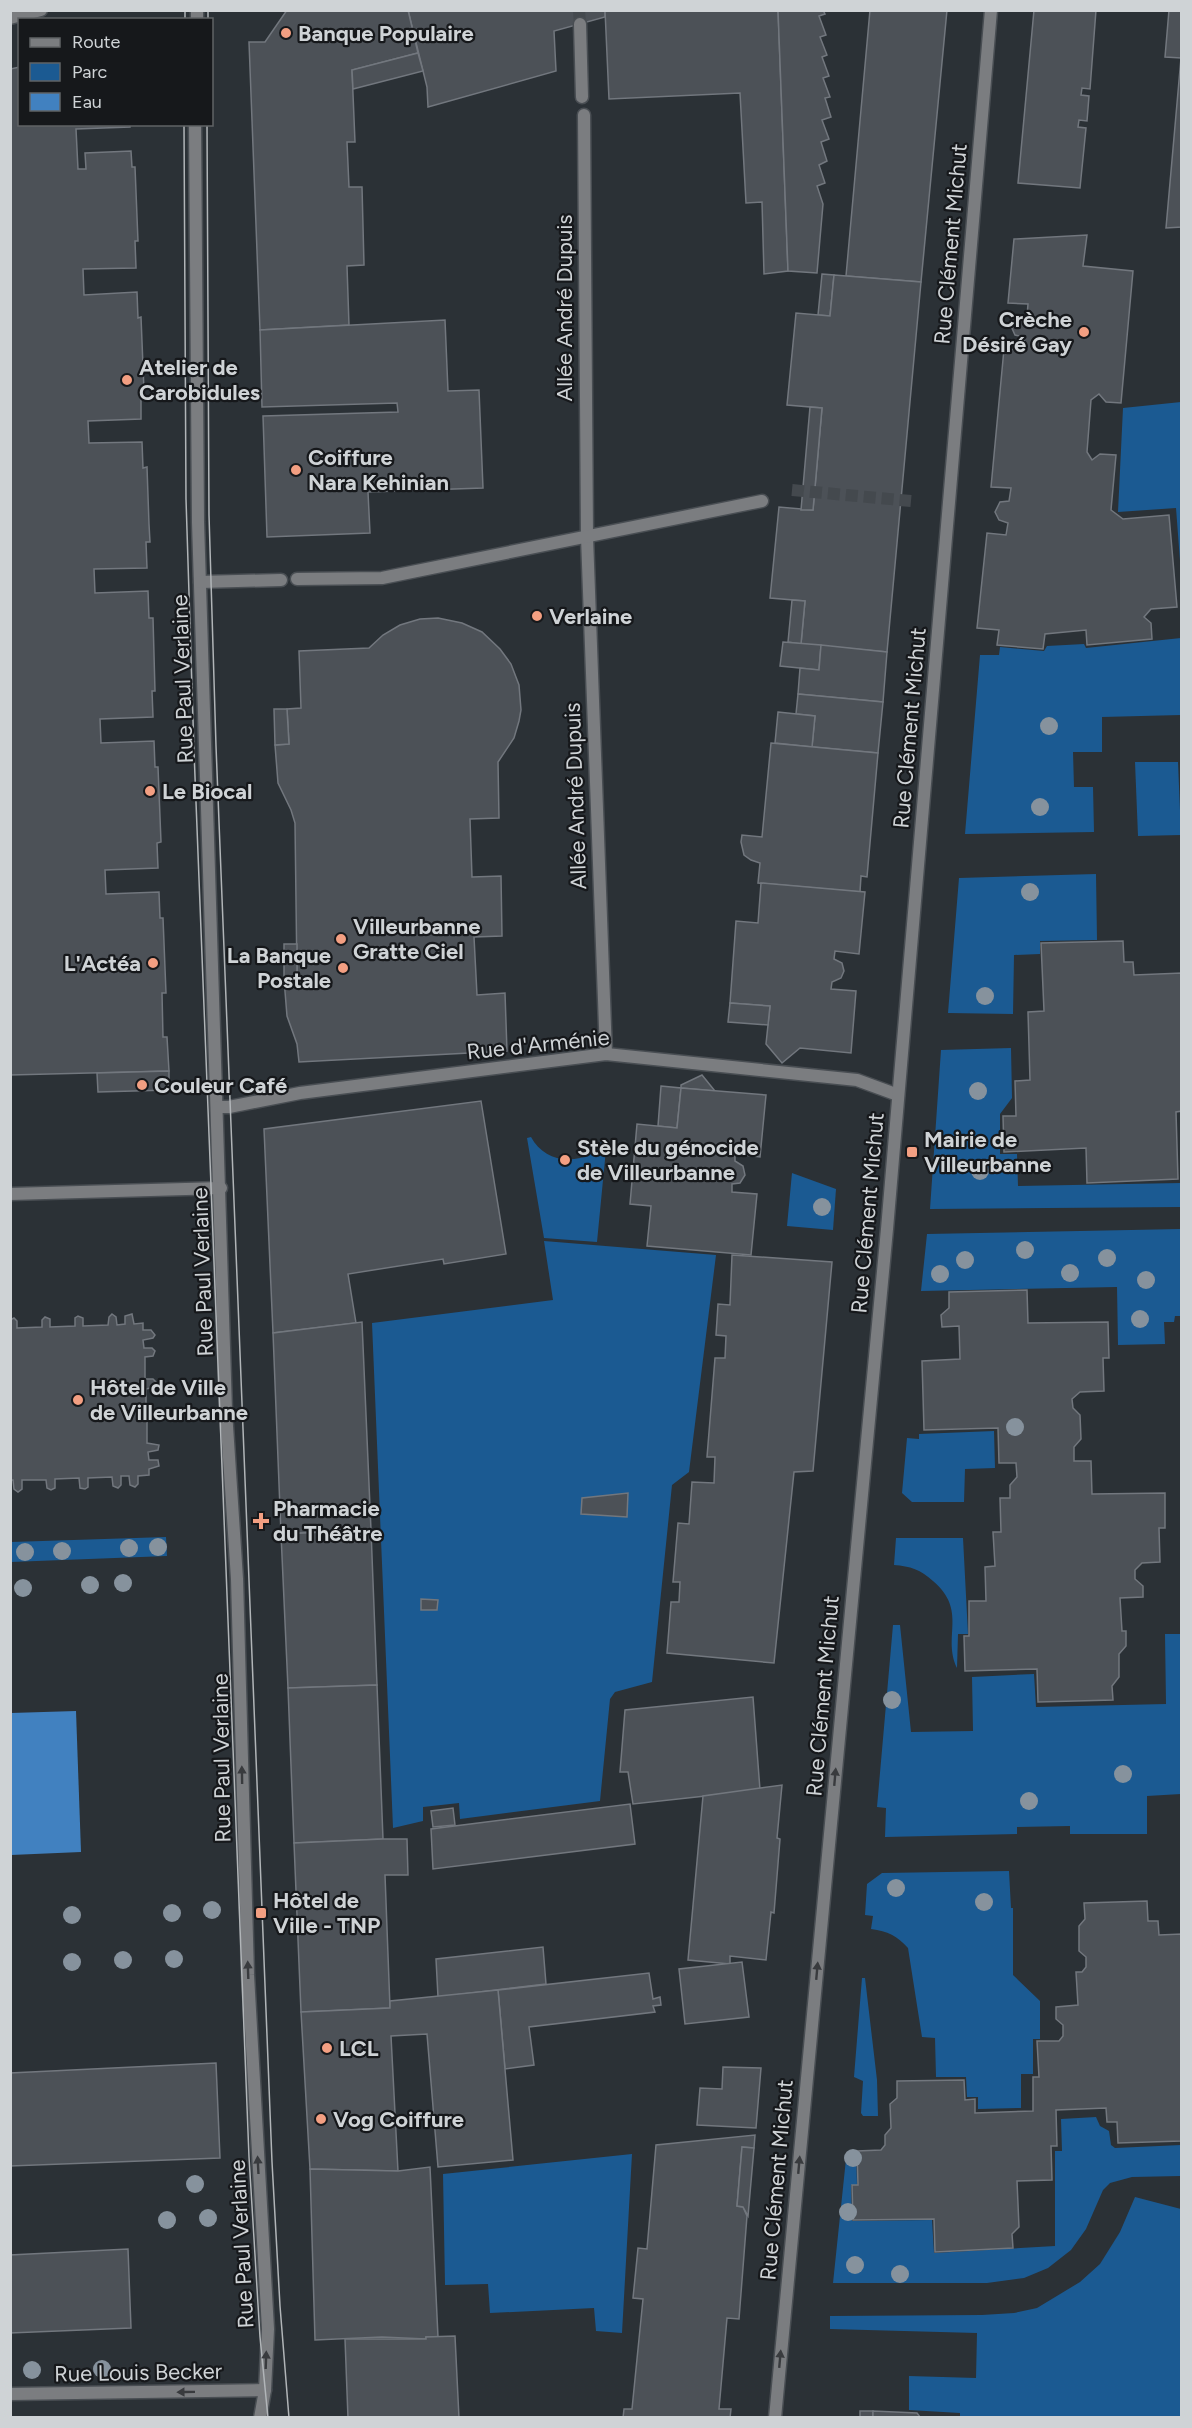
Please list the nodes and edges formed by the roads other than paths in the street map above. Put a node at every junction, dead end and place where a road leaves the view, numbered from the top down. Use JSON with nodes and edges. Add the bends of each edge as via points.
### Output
{"nodes":[{"id":1,"x":41,"y":10,"type":"edge"},
{"id":2,"x":991,"y":10,"type":"edge"},
{"id":3,"x":10,"y":18,"type":"edge"},
{"id":4,"x":580,"y":24,"type":"tunnel mouth"},
{"id":5,"x":582,"y":98,"type":"dead end"},
{"id":6,"x":584,"y":116,"type":"dead end"},
{"id":7,"x":195,"y":126,"type":"edge"},
{"id":8,"x":762,"y":501,"type":"dead end"},
{"id":9,"x":587,"y":537,"type":"junction"},
{"id":10,"x":297,"y":579,"type":"dead end"},
{"id":11,"x":281,"y":580,"type":"dead end"},
{"id":12,"x":200,"y":582,"type":"junction"},
{"id":13,"x":606,"y":1054,"type":"junction"},
{"id":14,"x":898,"y":1095,"type":"junction"},
{"id":15,"x":218,"y":1107,"type":"junction"},
{"id":16,"x":221,"y":1188,"type":"junction"},
{"id":17,"x":10,"y":1194,"type":"edge"},
{"id":18,"x":265,"y":2390,"type":"junction"},
{"id":19,"x":10,"y":2394,"type":"edge"},
{"id":20,"x":260,"y":2418,"type":"edge"},
{"id":21,"x":775,"y":2418,"type":"edge"}],
"edges":[{"from":1,"to":3,"type":"street"},
{"from":2,"to":14,"type":"street","name":"Rue Clément Michut"},
{"from":4,"to":5,"type":"street"},
{"from":6,"to":9,"type":"street","name":"Allée André Dupuis"},
{"from":7,"to":12,"type":"street","name":"Rue Paul Verlaine"},
{"from":8,"to":9,"type":"street"},
{"from":9,"to":10,"type":"street","via":[[382,578]]},
{"from":9,"to":13,"type":"street","name":"Allée André Dupuis"},
{"from":11,"to":12,"type":"street"},
{"from":12,"to":15,"type":"street","name":"Rue Paul Verlaine"},
{"from":13,"to":14,"type":"street","name":"Rue d'Arménie","via":[[857,1080]]},
{"from":13,"to":15,"type":"street","name":"Rue d'Arménie"},
{"from":21,"to":14,"type":"street","name":"Rue Clément Michut","one_way":true},
{"from":15,"to":16,"type":"street","name":"Rue Paul Verlaine"},
{"from":16,"to":17,"type":"street"},
{"from":18,"to":16,"type":"street","name":"Rue Paul Verlaine","one_way":true,"via":[[268,2329],[248,1975]]},
{"from":18,"to":19,"type":"street","name":"Rue Louis Becker","one_way":true},
{"from":18,"to":20,"type":"street","name":"Rue Paul Verlaine"}]}
